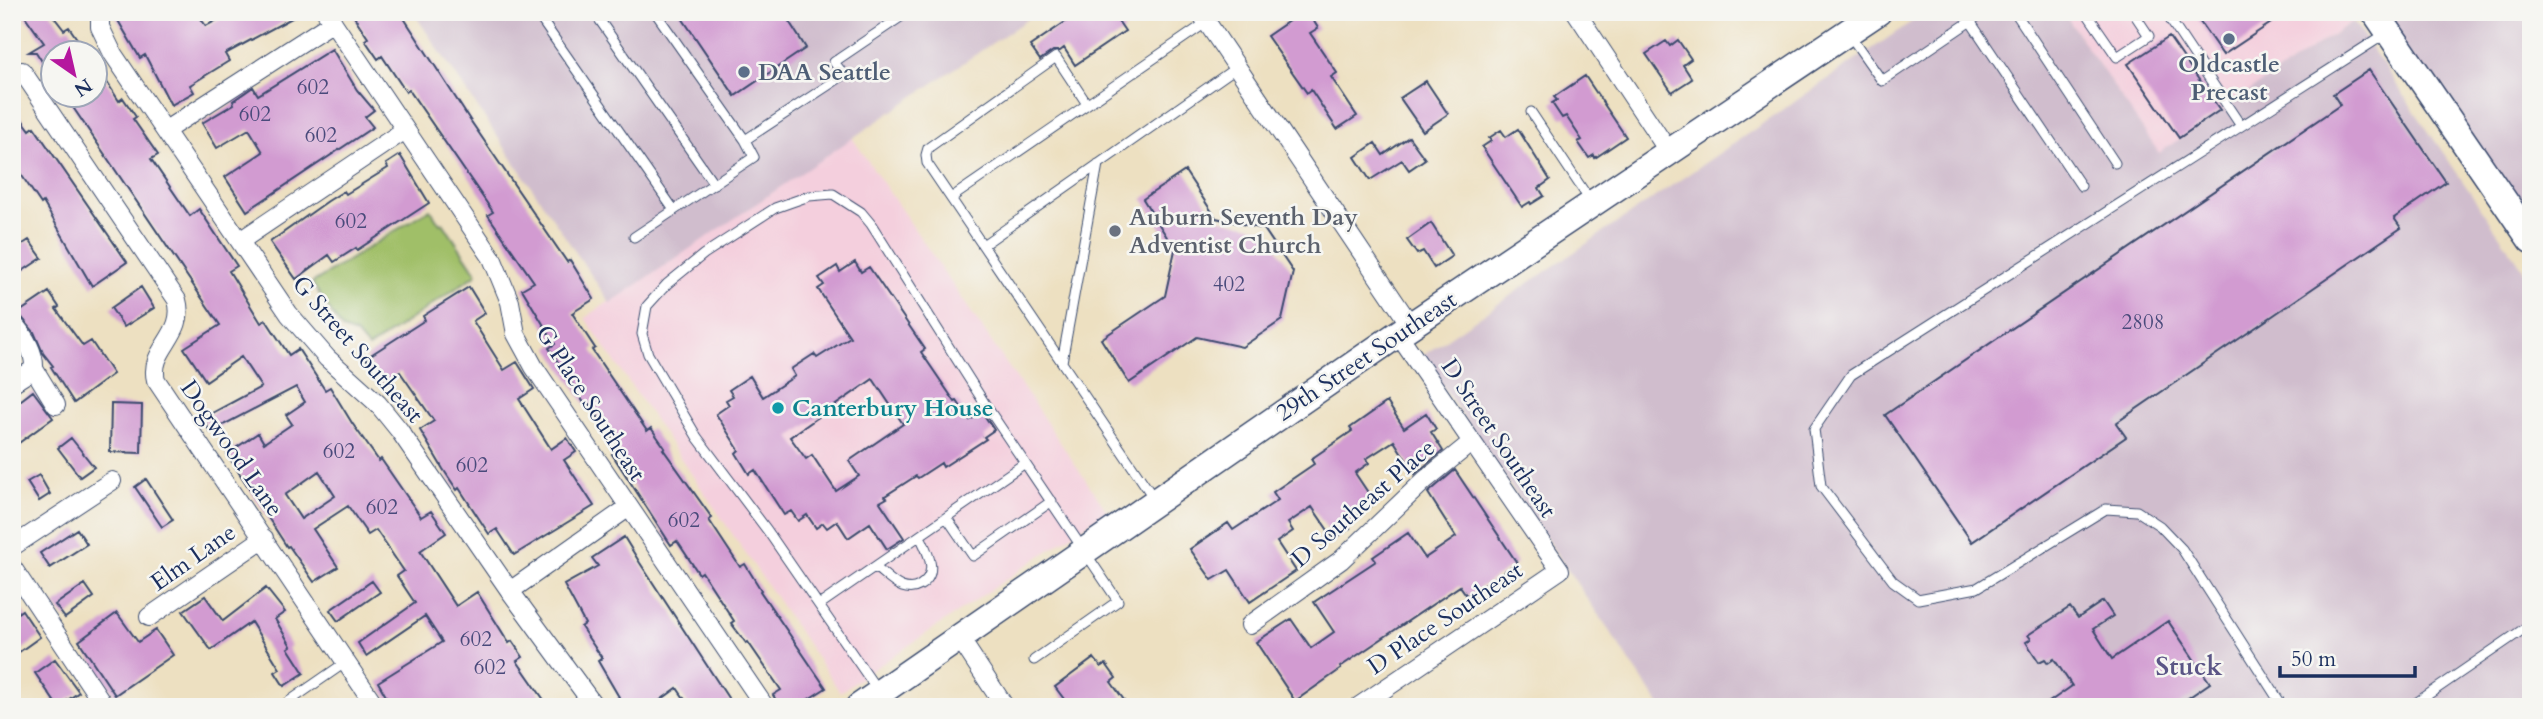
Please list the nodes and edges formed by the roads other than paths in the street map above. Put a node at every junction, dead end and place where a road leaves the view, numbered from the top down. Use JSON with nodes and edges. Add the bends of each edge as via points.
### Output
{"nodes":[{"id":1,"x":100,"y":12,"type":"edge"},
{"id":2,"x":536,"y":12,"type":"edge"},
{"id":3,"x":594,"y":12,"type":"edge"},
{"id":4,"x":655,"y":12,"type":"edge"},
{"id":5,"x":1576,"y":12,"type":"edge"},
{"id":6,"x":1878,"y":12,"type":"edge"},
{"id":7,"x":1984,"y":12,"type":"edge"},
{"id":8,"x":2015,"y":12,"type":"edge"},
{"id":9,"x":2086,"y":12,"type":"edge"},
{"id":10,"x":2133,"y":12,"type":"edge"},
{"id":11,"x":2165,"y":12,"type":"edge"},
{"id":12,"x":901,"y":14,"type":"edge"},
{"id":13,"x":329,"y":17,"type":"edge"},
{"id":14,"x":1203,"y":17,"type":"edge"},
{"id":15,"x":1970,"y":21,"type":"junction"},
{"id":16,"x":2382,"y":22,"type":"edge"},
{"id":17,"x":1848,"y":33,"type":"junction"},
{"id":18,"x":1237,"y":67,"type":"junction"},
{"id":19,"x":22,"y":71,"type":"dead end"},
{"id":20,"x":1087,"y":104,"type":"junction"},
{"id":21,"x":1531,"y":111,"type":"dead end"},
{"id":22,"x":2241,"y":126,"type":"junction"},
{"id":23,"x":166,"y":130,"type":"junction"},
{"id":24,"x":405,"y":130,"type":"junction"},
{"id":25,"x":745,"y":140,"type":"junction"},
{"id":26,"x":1669,"y":152,"type":"junction"},
{"id":27,"x":2115,"y":163,"type":"dead end"},
{"id":28,"x":1098,"y":164,"type":"junction"},
{"id":29,"x":714,"y":184,"type":"junction"},
{"id":30,"x":2081,"y":186,"type":"dead end"},
{"id":31,"x":951,"y":198,"type":"junction"},
{"id":32,"x":1592,"y":204,"type":"junction"},
{"id":33,"x":674,"y":211,"type":"junction"},
{"id":34,"x":634,"y":237,"type":"dead end"},
{"id":35,"x":2531,"y":240,"type":"edge"},
{"id":36,"x":240,"y":241,"type":"junction"},
{"id":37,"x":983,"y":245,"type":"junction"},
{"id":38,"x":12,"y":322,"type":"edge"},
{"id":39,"x":1404,"y":330,"type":"junction"},
{"id":40,"x":1062,"y":362,"type":"junction"},
{"id":41,"x":34,"y":369,"type":"junction"},
{"id":42,"x":12,"y":383,"type":"edge"},
{"id":43,"x":55,"y":405,"type":"dead end"},
{"id":44,"x":1472,"y":442,"type":"junction"},
{"id":45,"x":1026,"y":463,"type":"junction"},
{"id":46,"x":112,"y":481,"type":"dead end"},
{"id":47,"x":1052,"y":501,"type":"junction"},
{"id":48,"x":1156,"y":501,"type":"junction"},
{"id":49,"x":629,"y":507,"type":"junction"},
{"id":50,"x":947,"y":518,"type":"junction"},
{"id":51,"x":920,"y":536,"type":"junction"},
{"id":52,"x":264,"y":538,"type":"junction"},
{"id":53,"x":12,"y":547,"type":"edge"},
{"id":54,"x":1086,"y":550,"type":"junction"},
{"id":55,"x":12,"y":567,"type":"edge"},
{"id":56,"x":875,"y":567,"type":"junction"},
{"id":57,"x":1560,"y":570,"type":"joint"},
{"id":58,"x":510,"y":591,"type":"junction"},
{"id":59,"x":819,"y":606,"type":"junction"},
{"id":60,"x":149,"y":617,"type":"dead end"},
{"id":61,"x":2531,"y":624,"type":"edge"},
{"id":62,"x":1250,"y":625,"type":"dead end"},
{"id":63,"x":960,"y":637,"type":"junction"},
{"id":64,"x":1034,"y":660,"type":"dead end"},
{"id":65,"x":346,"y":662,"type":"junction"},
{"id":66,"x":869,"y":700,"type":"edge"},
{"id":67,"x":105,"y":707,"type":"edge"},
{"id":68,"x":281,"y":707,"type":"edge"},
{"id":69,"x":376,"y":707,"type":"edge"},
{"id":70,"x":594,"y":707,"type":"edge"},
{"id":71,"x":765,"y":707,"type":"edge"},
{"id":72,"x":1005,"y":707,"type":"edge"},
{"id":73,"x":1358,"y":707,"type":"edge"},
{"id":74,"x":2283,"y":707,"type":"edge"},
{"id":75,"x":2410,"y":707,"type":"edge"}],
"edges":[{"from":1,"to":23,"type":"street","name":"G Street Southeast","via":[[100,27],[113,54]]},
{"from":2,"to":33,"type":"lane"},
{"from":3,"to":29,"type":"lane"},
{"from":4,"to":25,"type":"lane"},
{"from":5,"to":26,"type":"street"},
{"from":6,"to":17,"type":"street","name":"29th Street Southeast"},
{"from":7,"to":15,"type":"lane"},
{"from":8,"to":27,"type":"lane"},
{"from":9,"to":10,"type":"lane","via":[[2117,57],[2149,36]]},
{"from":11,"to":22,"type":"lane"},
{"from":12,"to":25,"type":"lane","via":[[834,62],[844,75]]},
{"from":13,"to":23,"type":"street"},
{"from":13,"to":24,"type":"street","name":"G Place Southeast"},
{"from":14,"to":18,"type":"street","name":"D Street Southeast"},
{"from":14,"to":20,"type":"lane"},
{"from":15,"to":17,"type":"lane","via":[[1882,81]]},
{"from":15,"to":30,"type":"lane"},
{"from":16,"to":22,"type":"lane"},
{"from":16,"to":35,"type":"street"},
{"from":17,"to":26,"type":"street","name":"29th Street Southeast"},
{"from":18,"to":28,"type":"lane"},
{"from":18,"to":39,"type":"street","name":"D Street Southeast"},
{"from":19,"to":52,"type":"street","name":"Dogwood Lane","via":[[177,300],[180,316],[156,360],[156,380]]},
{"from":20,"to":31,"type":"lane"},
{"from":20,"to":31,"type":"lane","via":[[1056,57],[928,148],[927,163]]},
{"from":21,"to":32,"type":"lane"},
{"from":22,"to":74,"type":"lane","via":[[1851,375],[1814,429],[1821,486],[1893,581],[1918,599],[1977,588],[2106,509],[2137,511],[2182,549]]},
{"from":23,"to":36,"type":"street","name":"G Street Southeast"},
{"from":24,"to":36,"type":"street"},
{"from":24,"to":49,"type":"street","name":"G Place Southeast","via":[[492,258],[525,352]]},
{"from":25,"to":29,"type":"lane","via":[[754,157]]},
{"from":26,"to":32,"type":"street","name":"29th Street Southeast"},
{"from":28,"to":37,"type":"lane"},
{"from":28,"to":40,"type":"lane"},
{"from":29,"to":33,"type":"lane"},
{"from":31,"to":37,"type":"lane"},
{"from":32,"to":39,"type":"street","name":"29th Street Southeast"},
{"from":33,"to":34,"type":"lane"},
{"from":36,"to":58,"type":"street","name":"G Street Southeast","via":[[308,337],[399,430]]},
{"from":37,"to":40,"type":"lane"},
{"from":38,"to":41,"type":"street","via":[[28,345]]},
{"from":39,"to":44,"type":"street","name":"D Street Southeast"},
{"from":39,"to":48,"type":"street","name":"29th Street Southeast"},
{"from":40,"to":48,"type":"lane"},
{"from":41,"to":42,"type":"street"},
{"from":41,"to":43,"type":"street"},
{"from":44,"to":57,"type":"street","name":"D Street Southeast"},
{"from":44,"to":62,"type":"street","name":"D Southeast Place","via":[[1341,560]]},
{"from":45,"to":47,"type":"lane"},
{"from":45,"to":50,"type":"lane"},
{"from":45,"to":59,"type":"lane","via":[[861,212],[833,194],[809,196],[775,208],[737,231],[667,284],[648,306],[642,334],[648,354],[697,437]]},
{"from":46,"to":53,"type":"street"},
{"from":47,"to":50,"type":"lane","via":[[973,556]]},
{"from":47,"to":54,"type":"lane"},
{"from":48,"to":54,"type":"street","name":"29th Street Southeast"},
{"from":49,"to":58,"type":"street"},
{"from":49,"to":71,"type":"street","name":"G Place Southeast"},
{"from":50,"to":51,"type":"lane"},
{"from":51,"to":56,"type":"lane"},
{"from":51,"to":56,"type":"lane","via":[[932,568],[920,585],[902,587]]},
{"from":52,"to":60,"type":"street","name":"Elm Lane"},
{"from":52,"to":65,"type":"street","name":"Dogwood Lane"},
{"from":54,"to":63,"type":"street","name":"29th Street Southeast"},
{"from":54,"to":64,"type":"lane","via":[[1118,601]]},
{"from":55,"to":67,"type":"street"},
{"from":56,"to":59,"type":"lane"},
{"from":57,"to":73,"type":"street","name":"D Place Southeast"},
{"from":58,"to":70,"type":"street","name":"G Street Southeast"},
{"from":59,"to":66,"type":"lane"},
{"from":61,"to":75,"type":"lane"},
{"from":63,"to":66,"type":"street","name":"29th Street Southeast"},
{"from":63,"to":72,"type":"street"},
{"from":65,"to":68,"type":"lane"},
{"from":65,"to":69,"type":"street","name":"Dogwood Lane"}]}
